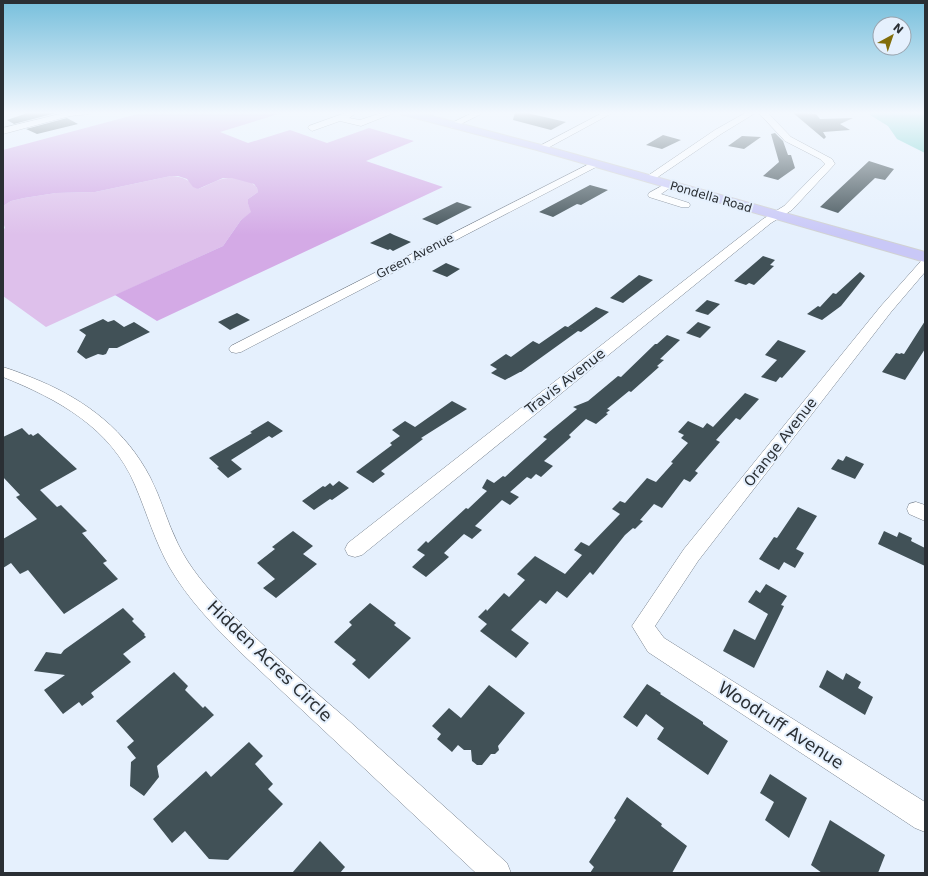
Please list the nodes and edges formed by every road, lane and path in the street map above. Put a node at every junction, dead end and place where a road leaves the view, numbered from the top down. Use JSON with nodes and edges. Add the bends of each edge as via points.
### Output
{"nodes":[{"id":1,"x":557,"y":153,"type":"edge"},
{"id":2,"x":688,"y":153,"type":"edge"},
{"id":3,"x":815,"y":153,"type":"edge"},
{"id":4,"x":595,"y":164,"type":"junction"},
{"id":5,"x":648,"y":179,"type":"junction"},
{"id":6,"x":669,"y":185,"type":"junction"},
{"id":7,"x":685,"y":205,"type":"dead end"},
{"id":8,"x":776,"y":215,"type":"junction"},
{"id":9,"x":925,"y":257,"type":"edge"},
{"id":10,"x":922,"y":272,"type":"edge"},
{"id":11,"x":236,"y":348,"type":"dead end"},
{"id":12,"x":3,"y":372,"type":"edge"},
{"id":13,"x":355,"y":549,"type":"dead end"},
{"id":14,"x":643,"y":626,"type":"joint"},
{"id":15,"x":925,"y":818,"type":"edge"},
{"id":16,"x":497,"y":873,"type":"edge"}],
"edges":[{"from":1,"to":4,"type":"main road","name":"Pondella Road"},
{"from":2,"to":5,"type":"street"},
{"from":3,"to":8,"type":"street","name":"Travis Avenue","via":[[830,164],[788,208]]},
{"from":4,"to":5,"type":"main road","name":"Pondella Road"},
{"from":4,"to":11,"type":"street","name":"Green Avenue"},
{"from":5,"to":6,"type":"main road","name":"Pondella Road"},
{"from":6,"to":7,"type":"street","via":[[652,195]]},
{"from":6,"to":8,"type":"main road","name":"Pondella Road"},
{"from":8,"to":9,"type":"main road","name":"Pondella Road"},
{"from":8,"to":13,"type":"street","name":"Travis Avenue"},
{"from":10,"to":14,"type":"street","name":"Orange Avenue","via":[[886,309],[691,555]]},
{"from":12,"to":16,"type":"street","name":"Hidden Acres Circle","via":[[40,385],[71,402],[103,425],[136,466],[168,544],[188,578],[218,615]]},
{"from":14,"to":15,"type":"street","name":"Woodruff Avenue","via":[[656,645]]}]}
